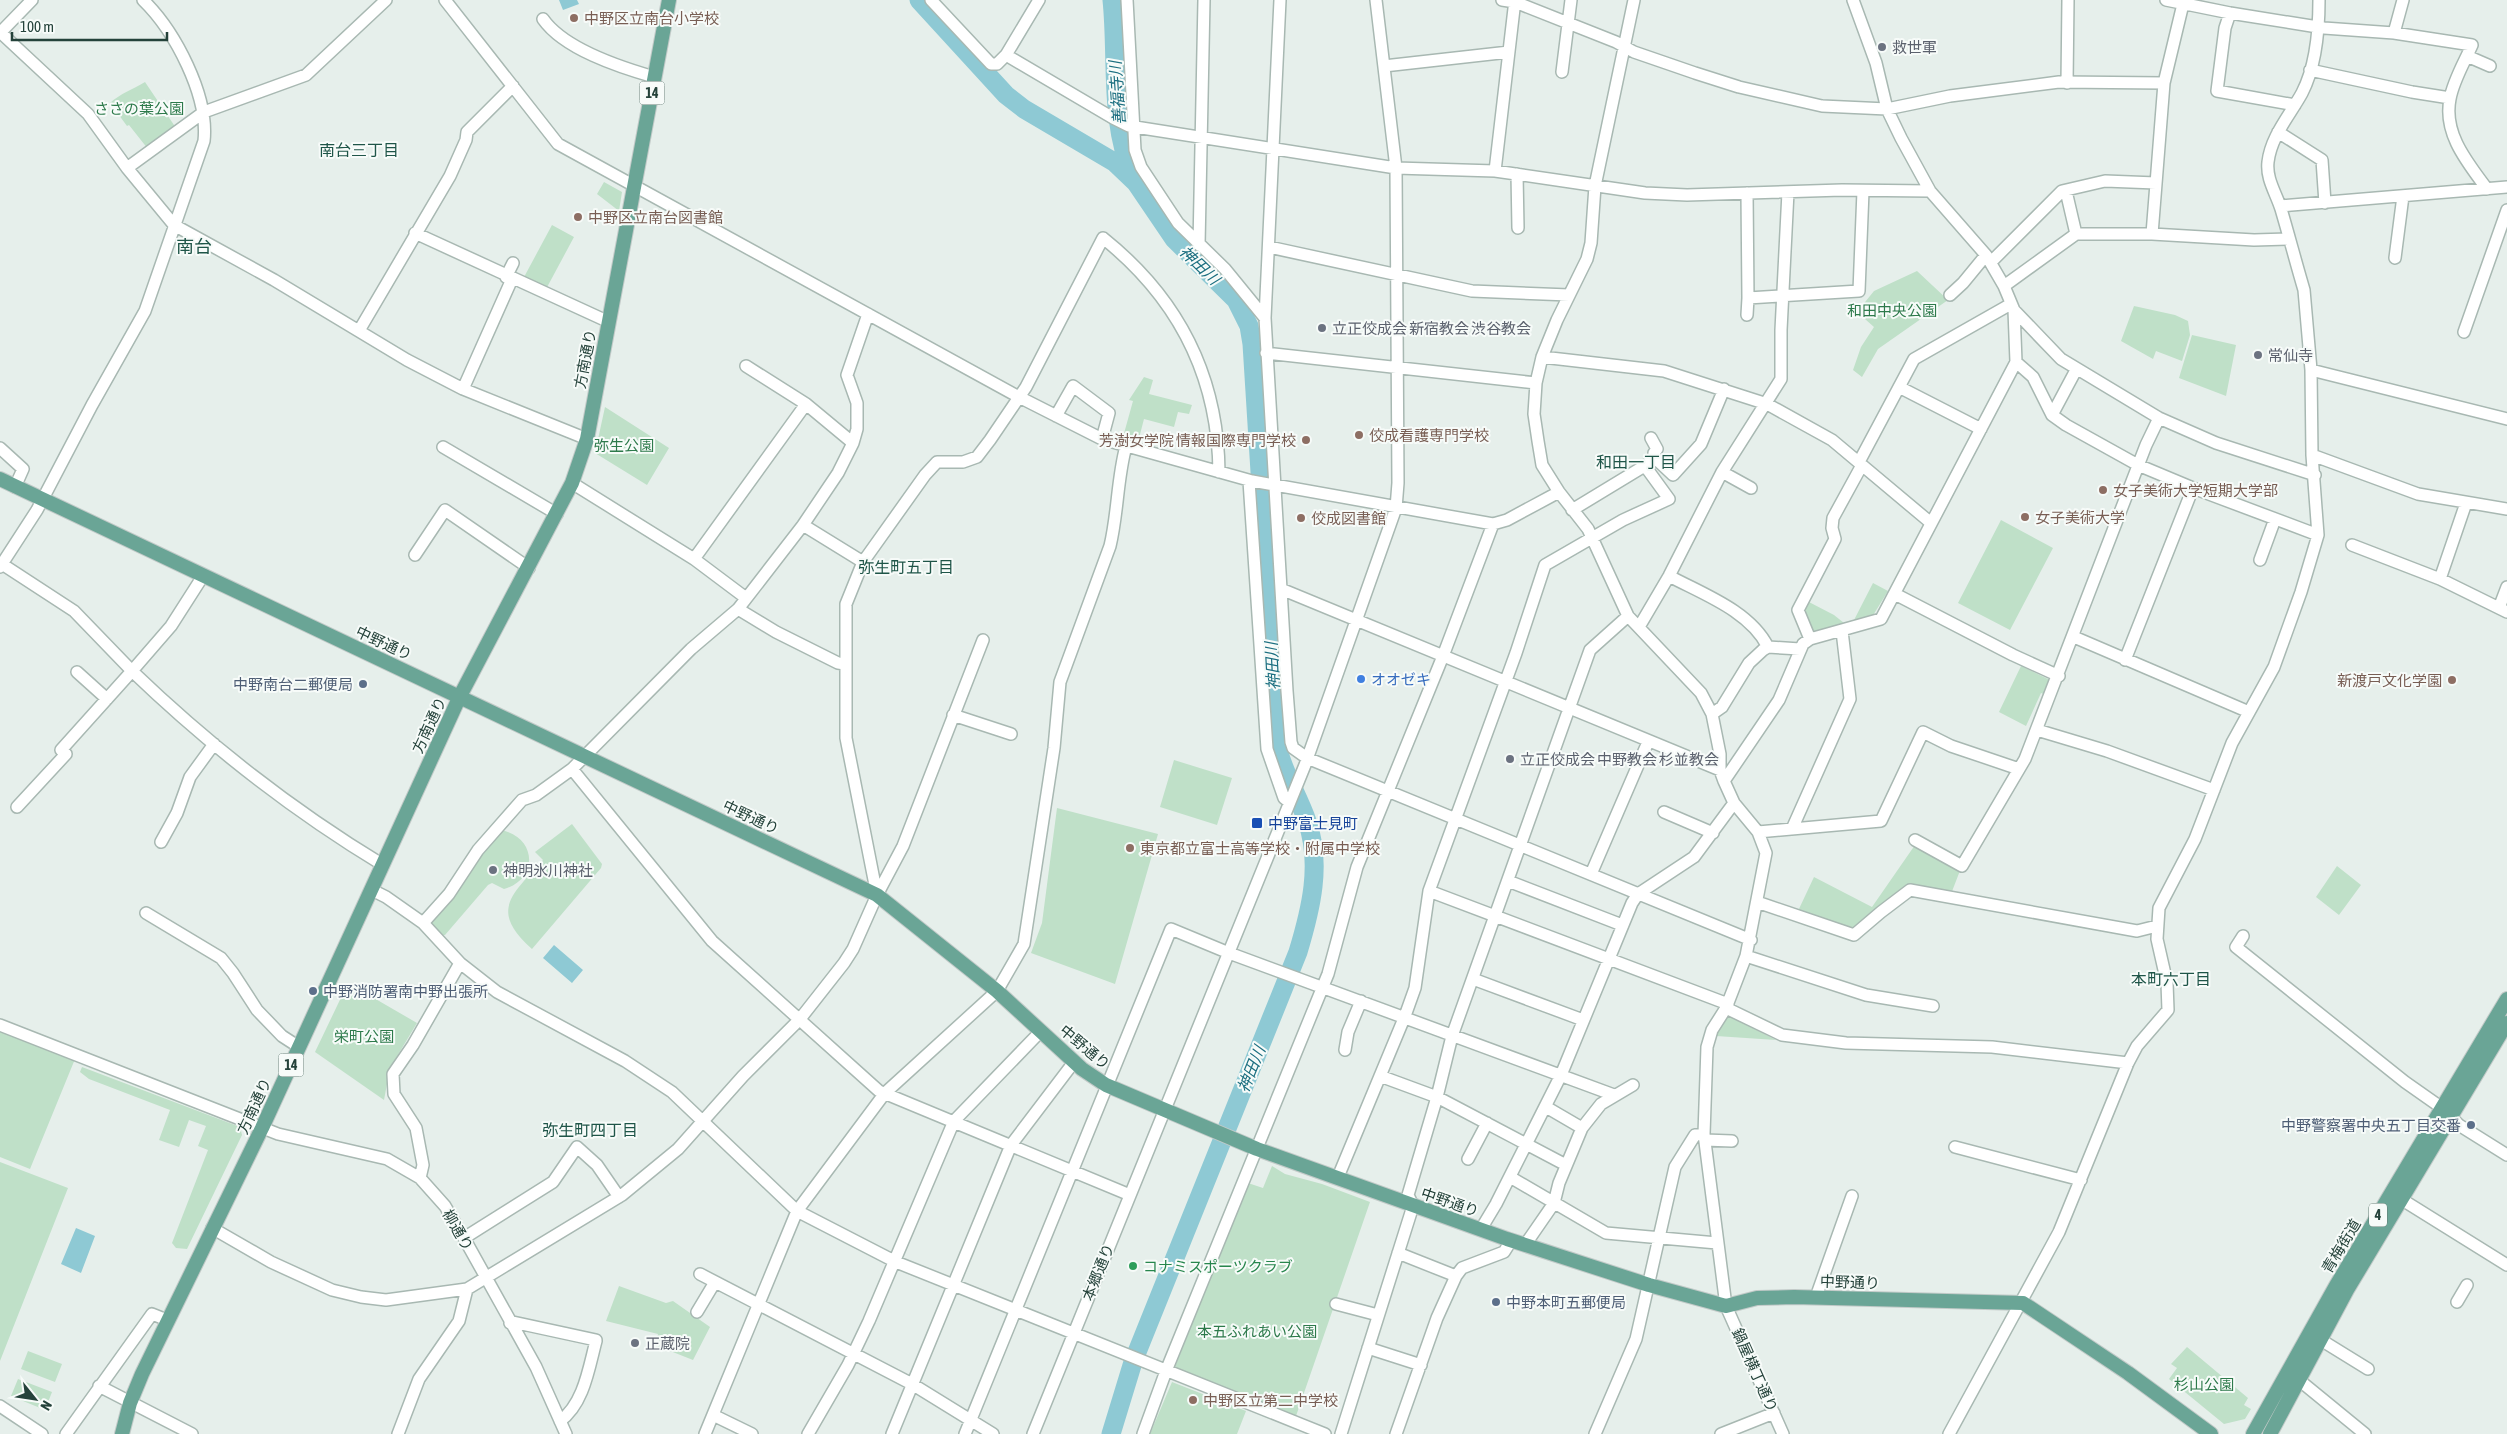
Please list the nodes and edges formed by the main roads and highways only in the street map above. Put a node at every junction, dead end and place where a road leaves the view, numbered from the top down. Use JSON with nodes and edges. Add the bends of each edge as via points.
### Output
{"nodes":[{"id":1,"x":669,"y":0,"type":"edge"},
{"id":2,"x":0,"y":479,"type":"edge"},
{"id":3,"x":460,"y":696,"type":"junction"},
{"id":4,"x":2507,"y":999,"type":"edge"},
{"id":5,"x":2507,"y":1023,"type":"edge"},
{"id":6,"x":2499,"y":1035,"type":"edge"},
{"id":7,"x":2446,"y":1113,"type":"junction"},
{"id":8,"x":122,"y":1434,"type":"edge"},
{"id":9,"x":2211,"y":1434,"type":"edge"},
{"id":10,"x":2254,"y":1434,"type":"edge"},
{"id":11,"x":2270,"y":1434,"type":"edge"}],
"edges":[{"from":1,"to":3,"type":"main road","name":"方南通り","number":"14","via":[[587,439],[557,514]]},
{"from":2,"to":3,"type":"main road","name":"中野通り"},
{"from":3,"to":8,"type":"main road","name":"方南通り","number":"14","via":[[262,1128],[167,1320],[130,1403]]},
{"from":3,"to":9,"type":"main road","name":"中野通り","via":[[877,895],[997,991],[1074,1062],[1106,1085],[1232,1139],[1511,1241],[1726,1306],[1757,1298],[1816,1297],[2023,1302]]},
{"from":4,"to":6,"type":"main road","name":"青梅街道","number":"4"},
{"from":5,"to":6,"type":"main road","name":"青梅街道","number":"4"},
{"from":6,"to":7,"type":"main road","name":"青梅街道","number":"4"},
{"from":7,"to":10,"type":"main road","name":"青梅街道","number":"4","via":[[2330,1296]]},
{"from":7,"to":11,"type":"main road","name":"青梅街道","number":"4"}]}
